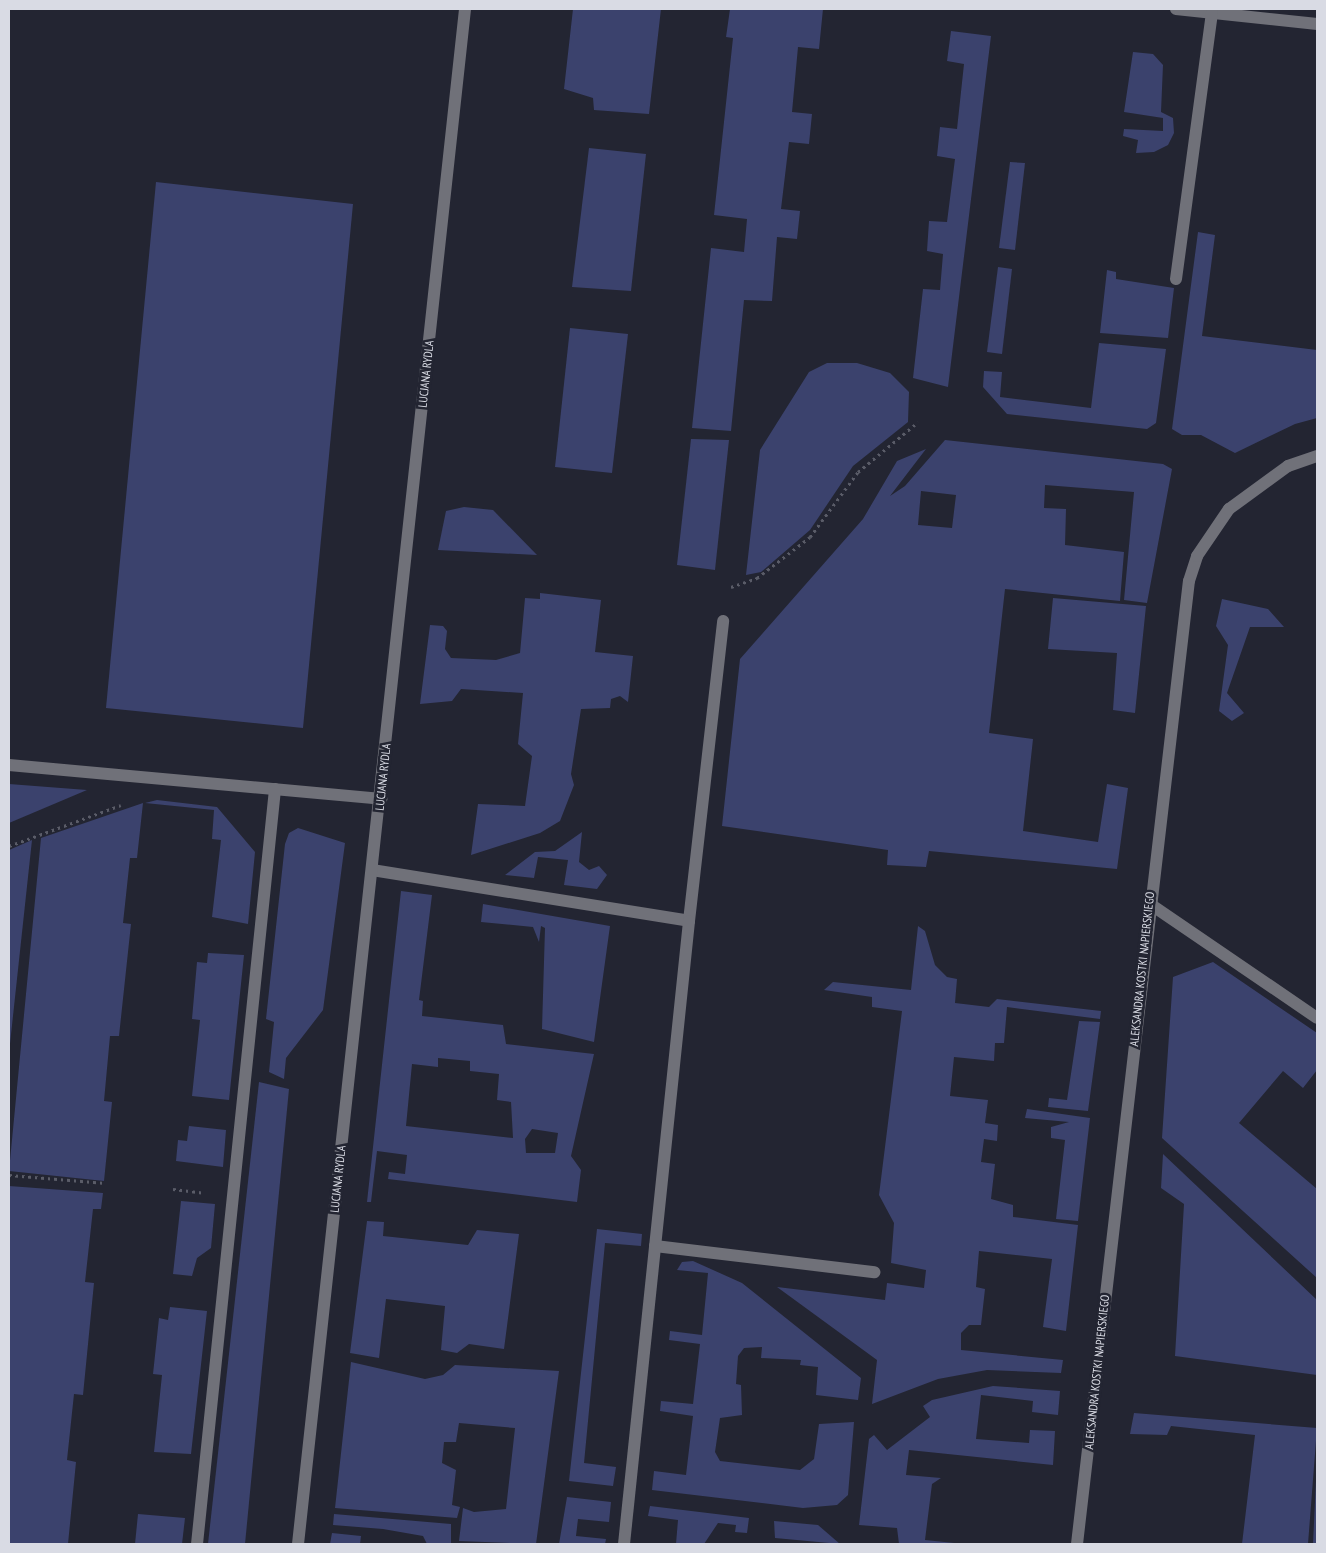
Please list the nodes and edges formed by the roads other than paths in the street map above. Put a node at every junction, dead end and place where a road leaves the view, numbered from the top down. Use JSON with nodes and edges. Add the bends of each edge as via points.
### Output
{"nodes":[{"id":1,"x":465,"y":9,"type":"edge"},
{"id":2,"x":1176,"y":9,"type":"edge"},
{"id":3,"x":1192,"y":10,"type":"edge"},
{"id":4,"x":1212,"y":12,"type":"junction"},
{"id":5,"x":1317,"y":24,"type":"edge"},
{"id":6,"x":1176,"y":279,"type":"dead end"},
{"id":7,"x":1317,"y":456,"type":"edge"},
{"id":8,"x":723,"y":621,"type":"dead end"},
{"id":9,"x":9,"y":765,"type":"edge"},
{"id":10,"x":275,"y":789,"type":"junction"},
{"id":11,"x":381,"y":799,"type":"junction"},
{"id":12,"x":372,"y":870,"type":"junction"},
{"id":13,"x":1150,"y":904,"type":"junction"},
{"id":14,"x":689,"y":921,"type":"junction"},
{"id":15,"x":1317,"y":1018,"type":"edge"},
{"id":16,"x":655,"y":1246,"type":"junction"},
{"id":17,"x":874,"y":1272,"type":"dead end"},
{"id":18,"x":197,"y":1544,"type":"edge"},
{"id":19,"x":298,"y":1544,"type":"edge"},
{"id":20,"x":624,"y":1544,"type":"edge"},
{"id":21,"x":1077,"y":1544,"type":"edge"}],
"edges":[{"from":1,"to":11,"type":"street","name":"LUCJANA RYDLA"},
{"from":2,"to":3,"type":"street"},
{"from":3,"to":4,"type":"street"},
{"from":4,"to":5,"type":"street"},
{"from":4,"to":6,"type":"street"},
{"from":7,"to":13,"type":"street","name":"ALEKSANDRA KOSTKI NAPIERSKIEGO","via":[[1288,466],[1256,486],[1229,509],[1197,556],[1184,608]]},
{"from":8,"to":14,"type":"street"},
{"from":9,"to":10,"type":"street"},
{"from":10,"to":11,"type":"street"},
{"from":10,"to":18,"type":"street"},
{"from":11,"to":12,"type":"street","name":"LUCJANA RYDLA"},
{"from":12,"to":14,"type":"street"},
{"from":12,"to":19,"type":"street","name":"LUCJANA RYDLA"},
{"from":13,"to":15,"type":"street"},
{"from":13,"to":21,"type":"street","name":"ALEKSANDRA KOSTKI NAPIERSKIEGO"},
{"from":14,"to":16,"type":"street"},
{"from":16,"to":17,"type":"street"},
{"from":16,"to":20,"type":"street"}]}
